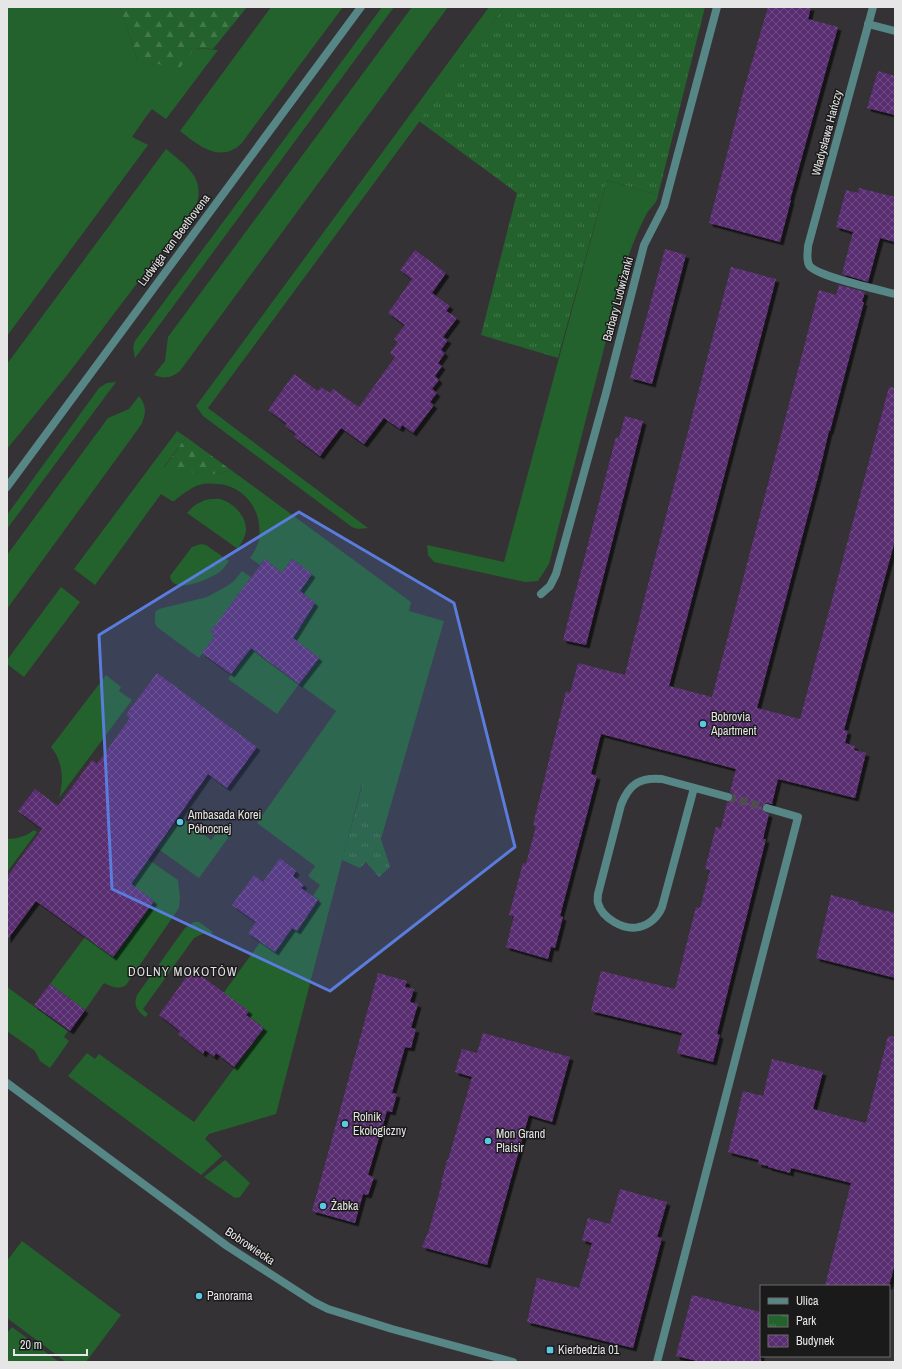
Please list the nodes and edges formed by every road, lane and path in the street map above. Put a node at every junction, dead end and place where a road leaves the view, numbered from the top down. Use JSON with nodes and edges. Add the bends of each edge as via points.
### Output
{"nodes":[{"id":1,"x":361,"y":7,"type":"edge"},
{"id":2,"x":717,"y":7,"type":"edge"},
{"id":3,"x":873,"y":7,"type":"edge"},
{"id":4,"x":868,"y":24,"type":"junction"},
{"id":5,"x":895,"y":31,"type":"edge"},
{"id":6,"x":895,"y":294,"type":"edge"},
{"id":7,"x":7,"y":487,"type":"edge"},
{"id":8,"x":541,"y":594,"type":"dead end"},
{"id":9,"x":694,"y":788,"type":"junction"},
{"id":10,"x":728,"y":797,"type":"tunnel mouth"},
{"id":11,"x":767,"y":808,"type":"tunnel mouth"},
{"id":12,"x":7,"y":1083,"type":"edge"},
{"id":13,"x":513,"y":1362,"type":"edge"},
{"id":14,"x":657,"y":1362,"type":"edge"}],
"edges":[{"from":1,"to":7,"type":"street","name":"Ludwiga van Beethovena"},
{"from":2,"to":8,"type":"street","name":"Barbary Ludwiżanki","via":[[664,206],[644,245],[556,574],[550,586]]},
{"from":3,"to":4,"type":"street","name":"Władysława Hańczy"},
{"from":4,"to":5,"type":"street"},
{"from":4,"to":6,"type":"street","name":"Władysława Hańczy","via":[[807,257],[814,270]]},
{"from":9,"to":9,"type":"street","via":[[652,778],[641,780],[624,795],[597,902],[601,911],[616,923],[633,928],[646,924],[659,914]]},
{"from":9,"to":10,"type":"street"},
{"from":11,"to":14,"type":"street","via":[[798,817]]},
{"from":12,"to":13,"type":"street","name":"Bobrowiecka","via":[[222,1242],[314,1302],[328,1309],[392,1329]]}]}
